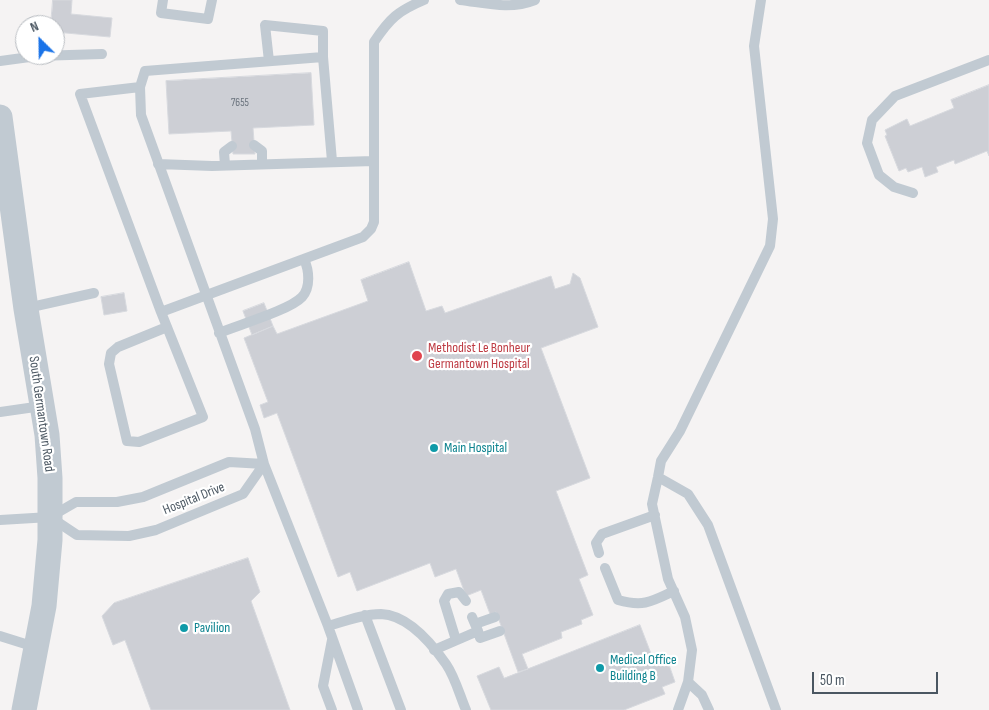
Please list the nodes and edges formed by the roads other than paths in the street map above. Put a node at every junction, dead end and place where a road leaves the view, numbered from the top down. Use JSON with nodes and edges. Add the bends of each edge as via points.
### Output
{"nodes":[{"id":1,"x":163,"y":0,"type":"edge"},
{"id":2,"x":212,"y":0,"type":"edge"},
{"id":3,"x":424,"y":0,"type":"edge"},
{"id":4,"x":460,"y":0,"type":"edge"},
{"id":5,"x":535,"y":0,"type":"edge"},
{"id":6,"x":760,"y":0,"type":"edge"},
{"id":7,"x":102,"y":54,"type":"dead end"},
{"id":8,"x":323,"y":56,"type":"junction"},
{"id":9,"x":989,"y":60,"type":"edge"},
{"id":10,"x":0,"y":61,"type":"edge"},
{"id":11,"x":268,"y":61,"type":"junction"},
{"id":12,"x":140,"y":87,"type":"junction"},
{"id":13,"x":0,"y":117,"type":"edge"},
{"id":14,"x":254,"y":145,"type":"dead end"},
{"id":15,"x":232,"y":146,"type":"dead end"},
{"id":16,"x":373,"y":161,"type":"junction"},
{"id":17,"x":332,"y":162,"type":"junction"},
{"id":18,"x":158,"y":164,"type":"junction"},
{"id":19,"x":262,"y":164,"type":"junction"},
{"id":20,"x":225,"y":165,"type":"junction"},
{"id":21,"x":913,"y":193,"type":"dead end"},
{"id":22,"x":304,"y":259,"type":"junction"},
{"id":23,"x":94,"y":293,"type":"dead end"},
{"id":24,"x":206,"y":296,"type":"junction"},
{"id":25,"x":26,"y":309,"type":"junction"},
{"id":26,"x":161,"y":312,"type":"junction"},
{"id":27,"x":167,"y":326,"type":"junction"},
{"id":28,"x":219,"y":333,"type":"junction"},
{"id":29,"x":42,"y":406,"type":"junction"},
{"id":30,"x":0,"y":412,"type":"edge"},
{"id":31,"x":264,"y":464,"type":"junction"},
{"id":32,"x":658,"y":476,"type":"junction"},
{"id":33,"x":655,"y":514,"type":"junction"},
{"id":34,"x":50,"y":516,"type":"junction"},
{"id":35,"x":0,"y":520,"type":"edge"},
{"id":36,"x":599,"y":553,"type":"dead end"},
{"id":37,"x":605,"y":568,"type":"dead end"},
{"id":38,"x":674,"y":591,"type":"junction"},
{"id":39,"x":466,"y":601,"type":"dead end"},
{"id":40,"x":365,"y":615,"type":"junction"},
{"id":41,"x":495,"y":617,"type":"dead end"},
{"id":42,"x":475,"y":624,"type":"junction"},
{"id":43,"x":328,"y":626,"type":"junction"},
{"id":44,"x":500,"y":631,"type":"dead end"},
{"id":45,"x":0,"y":636,"type":"edge"},
{"id":46,"x":332,"y":639,"type":"junction"},
{"id":47,"x":456,"y":640,"type":"junction"},
{"id":48,"x":36,"y":647,"type":"junction"},
{"id":49,"x":434,"y":650,"type":"junction"},
{"id":50,"x":688,"y":682,"type":"junction"},
{"id":51,"x":24,"y":710,"type":"edge"},
{"id":52,"x":332,"y":710,"type":"edge"},
{"id":53,"x":358,"y":710,"type":"edge"},
{"id":54,"x":401,"y":710,"type":"edge"},
{"id":55,"x":466,"y":710,"type":"edge"},
{"id":56,"x":678,"y":710,"type":"edge"},
{"id":57,"x":709,"y":710,"type":"edge"},
{"id":58,"x":776,"y":710,"type":"edge"}],
"edges":[{"from":1,"to":2,"type":"lane","via":[[161,13],[208,19]]},
{"from":3,"to":16,"type":"lane","via":[[401,10],[374,42]]},
{"from":4,"to":5,"type":"lane","via":[[507,6]]},
{"from":6,"to":32,"type":"lane","via":[[754,46],[773,219],[770,246],[680,430],[661,461]]},
{"from":7,"to":10,"type":"lane"},
{"from":8,"to":11,"type":"lane"},
{"from":8,"to":11,"type":"lane","via":[[323,31],[265,25]]},
{"from":8,"to":17,"type":"lane"},
{"from":9,"to":21,"type":"lane","via":[[895,96],[872,120],[867,143],[879,175],[894,187]]},
{"from":11,"to":12,"type":"lane","via":[[145,71]]},
{"from":12,"to":18,"type":"lane","via":[[141,115]]},
{"from":12,"to":26,"type":"lane","via":[[80,94]]},
{"from":13,"to":25,"type":"street","name":"South Germantown Road","via":[[12,230]]},
{"from":14,"to":19,"type":"lane","via":[[262,151]]},
{"from":15,"to":20,"type":"lane","via":[[224,152]]},
{"from":16,"to":17,"type":"lane"},
{"from":16,"to":22,"type":"lane","via":[[374,222],[371,229],[363,237]]},
{"from":17,"to":19,"type":"lane"},
{"from":18,"to":20,"type":"lane"},
{"from":18,"to":24,"type":"lane"},
{"from":19,"to":20,"type":"lane"},
{"from":22,"to":24,"type":"lane"},
{"from":22,"to":28,"type":"lane","via":[[308,284],[302,297]]},
{"from":23,"to":25,"type":"lane"},
{"from":24,"to":26,"type":"lane"},
{"from":24,"to":28,"type":"lane"},
{"from":25,"to":29,"type":"street","name":"South Germantown Road"},
{"from":26,"to":27,"type":"lane"},
{"from":27,"to":27,"type":"lane","via":[[203,417],[139,442],[127,441],[109,364],[111,353]]},
{"from":28,"to":31,"type":"lane","via":[[255,429]]},
{"from":29,"to":30,"type":"lane"},
{"from":29,"to":34,"type":"street","name":"South Germantown Road","via":[[50,478]]},
{"from":31,"to":34,"type":"lane","name":"Hospital Drive","via":[[229,462],[143,497],[117,502],[76,502]]},
{"from":31,"to":34,"type":"lane","name":"Hospital Drive","via":[[243,494],[156,530],[129,536],[77,535]]},
{"from":31,"to":43,"type":"lane"},
{"from":32,"to":33,"type":"lane","via":[[652,504]]},
{"from":32,"to":58,"type":"lane","via":[[688,494],[708,525]]},
{"from":33,"to":36,"type":"lane","via":[[602,534],[596,543]]},
{"from":33,"to":38,"type":"lane","via":[[668,579]]},
{"from":34,"to":35,"type":"lane"},
{"from":34,"to":48,"type":"street","name":"South Germantown Road","via":[[48,572]]},
{"from":37,"to":38,"type":"lane","via":[[618,600],[646,604]]},
{"from":38,"to":50,"type":"lane","via":[[692,650]]},
{"from":39,"to":47,"type":"lane","via":[[459,592],[448,594],[444,601]]},
{"from":40,"to":43,"type":"lane"},
{"from":40,"to":49,"type":"lane","via":[[383,614],[400,619],[415,628]]},
{"from":40,"to":54,"type":"lane"},
{"from":41,"to":42,"type":"lane"},
{"from":42,"to":44,"type":"lane","via":[[480,638]]},
{"from":42,"to":47,"type":"lane"},
{"from":43,"to":46,"type":"lane"},
{"from":45,"to":48,"type":"lane"},
{"from":46,"to":52,"type":"lane","via":[[323,686]]},
{"from":46,"to":53,"type":"lane"},
{"from":47,"to":49,"type":"lane"},
{"from":48,"to":51,"type":"street","name":"South Germantown Road"},
{"from":49,"to":55,"type":"lane","via":[[447,665]]},
{"from":50,"to":56,"type":"lane"},
{"from":50,"to":57,"type":"lane","via":[[702,694]]}]}
